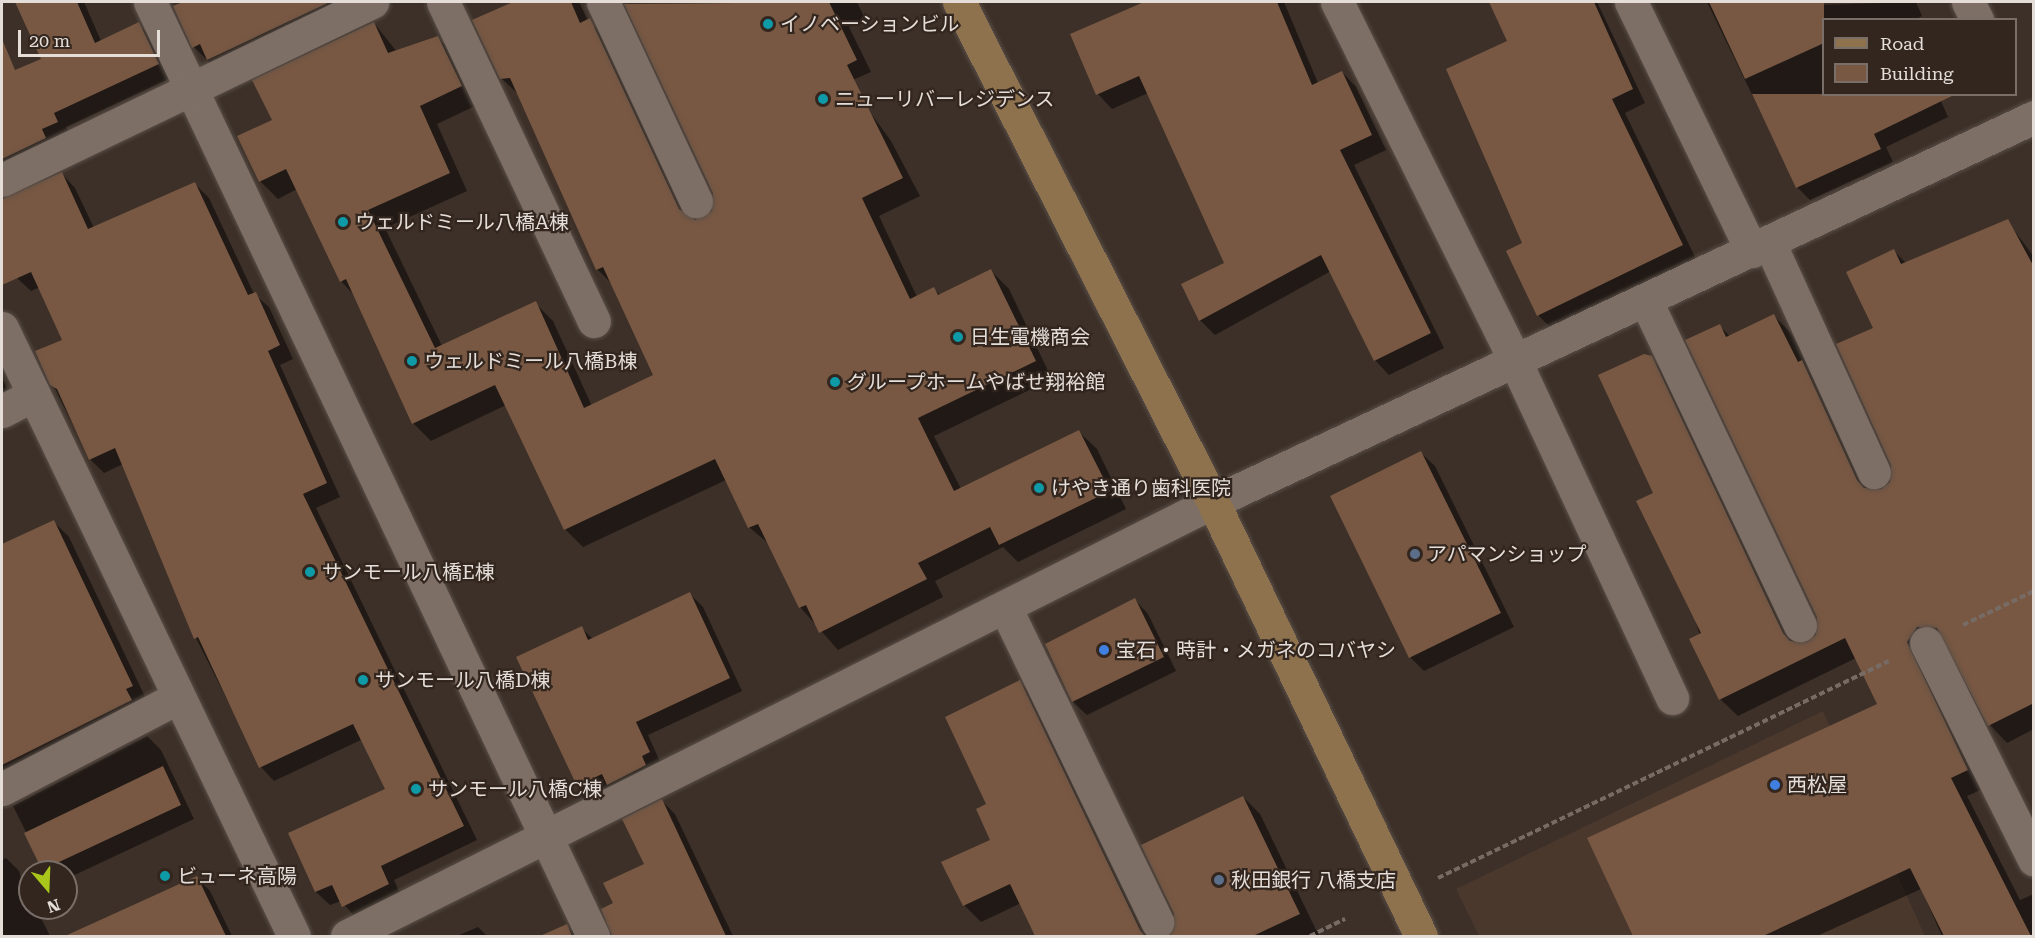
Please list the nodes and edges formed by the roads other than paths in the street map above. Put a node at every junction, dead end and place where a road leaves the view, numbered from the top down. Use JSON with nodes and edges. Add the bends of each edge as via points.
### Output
{"nodes":[{"id":1,"x":150,"y":2,"type":"edge"},
{"id":2,"x":372,"y":2,"type":"edge"},
{"id":3,"x":443,"y":2,"type":"edge"},
{"id":4,"x":603,"y":2,"type":"edge"},
{"id":5,"x":959,"y":2,"type":"edge"},
{"id":6,"x":1337,"y":2,"type":"edge"},
{"id":7,"x":1630,"y":2,"type":"edge"},
{"id":8,"x":1968,"y":2,"type":"edge"},
{"id":9,"x":1976,"y":18,"type":"edge"},
{"id":10,"x":194,"y":90,"type":"junction"},
{"id":11,"x":2027,"y":116,"type":"edge"},
{"id":12,"x":2,"y":180,"type":"edge"},
{"id":13,"x":696,"y":201,"type":"dead end"},
{"id":14,"x":1760,"y":246,"type":"junction"},
{"id":15,"x":1646,"y":302,"type":"junction"},
{"id":16,"x":594,"y":321,"type":"dead end"},
{"id":17,"x":2,"y":328,"type":"edge"},
{"id":18,"x":1515,"y":361,"type":"junction"},
{"id":19,"x":34,"y":395,"type":"junction"},
{"id":20,"x":2,"y":411,"type":"edge"},
{"id":21,"x":1874,"y":472,"type":"dead end"},
{"id":22,"x":1213,"y":502,"type":"junction"},
{"id":23,"x":1005,"y":607,"type":"junction"},
{"id":24,"x":1800,"y":625,"type":"dead end"},
{"id":25,"x":1926,"y":643,"type":"road end"},
{"id":26,"x":179,"y":697,"type":"junction"},
{"id":27,"x":1672,"y":698,"type":"dead end"},
{"id":28,"x":2,"y":789,"type":"edge"},
{"id":29,"x":545,"y":837,"type":"junction"},
{"id":30,"x":2034,"y":860,"type":"edge"},
{"id":31,"x":1157,"y":922,"type":"dead end"},
{"id":32,"x":294,"y":936,"type":"edge"},
{"id":33,"x":347,"y":936,"type":"edge"},
{"id":34,"x":594,"y":936,"type":"edge"},
{"id":35,"x":1421,"y":936,"type":"edge"}],
"edges":[{"from":1,"to":10,"type":"street"},
{"from":2,"to":10,"type":"street"},
{"from":3,"to":16,"type":"street"},
{"from":4,"to":13,"type":"street"},
{"from":5,"to":22,"type":"street"},
{"from":6,"to":18,"type":"street"},
{"from":7,"to":14,"type":"street"},
{"from":8,"to":9,"type":"street"},
{"from":10,"to":12,"type":"street"},
{"from":10,"to":29,"type":"street"},
{"from":11,"to":14,"type":"street"},
{"from":14,"to":15,"type":"street"},
{"from":14,"to":21,"type":"street"},
{"from":15,"to":18,"type":"street"},
{"from":15,"to":24,"type":"street"},
{"from":17,"to":19,"type":"street"},
{"from":18,"to":22,"type":"street"},
{"from":18,"to":27,"type":"street"},
{"from":19,"to":20,"type":"street"},
{"from":19,"to":26,"type":"street"},
{"from":22,"to":23,"type":"street"},
{"from":22,"to":35,"type":"street"},
{"from":23,"to":29,"type":"street"},
{"from":23,"to":31,"type":"street"},
{"from":25,"to":30,"type":"street"},
{"from":26,"to":28,"type":"street"},
{"from":26,"to":32,"type":"street"},
{"from":29,"to":33,"type":"street"},
{"from":29,"to":34,"type":"street"}]}
